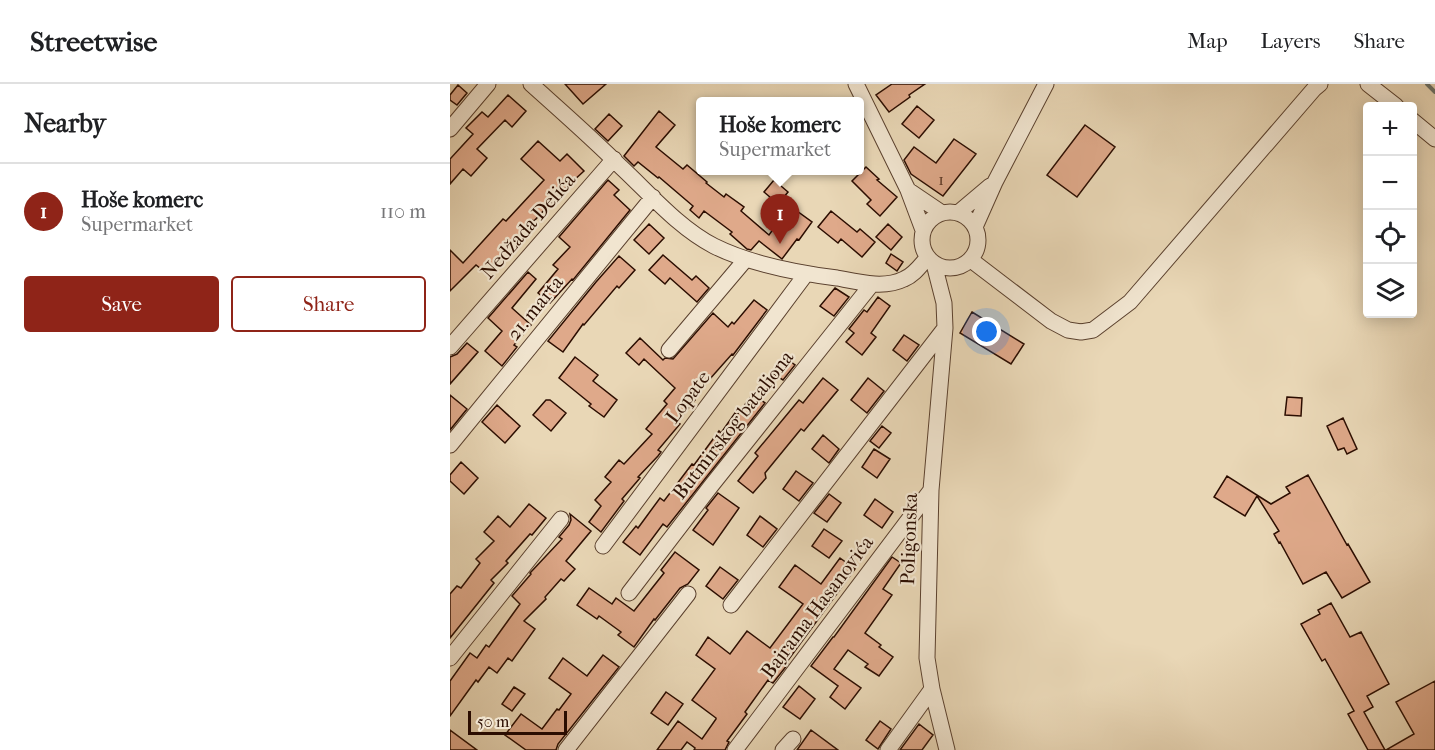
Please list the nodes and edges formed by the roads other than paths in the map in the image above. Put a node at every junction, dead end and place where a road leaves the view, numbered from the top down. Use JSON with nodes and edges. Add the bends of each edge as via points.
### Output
{"nodes":[{"id":1,"x":488,"y":84,"type":"edge"},
{"id":2,"x":531,"y":84,"type":"edge"},
{"id":3,"x":1046,"y":84,"type":"edge"},
{"id":4,"x":1320,"y":84,"type":"edge"},
{"id":5,"x":1368,"y":84,"type":"edge"},
{"id":6,"x":864,"y":102,"type":"edge"},
{"id":7,"x":1391,"y":102,"type":"edge"},
{"id":8,"x":1417,"y":123,"type":"edge"},
{"id":9,"x":450,"y":129,"type":"edge"},
{"id":10,"x":1435,"y":139,"type":"edge"},
{"id":11,"x":614,"y":159,"type":"junction"},
{"id":12,"x":995,"y":182,"type":"junction"},
{"id":13,"x":908,"y":190,"type":"junction"},
{"id":14,"x":653,"y":197,"type":"junction"},
{"id":15,"x":942,"y":213,"type":"junction"},
{"id":16,"x":958,"y":213,"type":"junction"},
{"id":17,"x":975,"y":227,"type":"junction"},
{"id":18,"x":923,"y":230,"type":"junction"},
{"id":19,"x":746,"y":259,"type":"junction"},
{"id":20,"x":971,"y":260,"type":"junction"},
{"id":21,"x":931,"y":261,"type":"junction"},
{"id":22,"x":953,"y":269,"type":"junction"},
{"id":23,"x":806,"y":274,"type":"junction"},
{"id":24,"x":872,"y":284,"type":"junction"},
{"id":25,"x":944,"y":303,"type":"junction"},
{"id":26,"x":945,"y":328,"type":"junction"},
{"id":27,"x":450,"y":347,"type":"edge"},
{"id":28,"x":669,"y":350,"type":"dead end"},
{"id":29,"x":450,"y":445,"type":"edge"},
{"id":30,"x":931,"y":490,"type":"junction"},
{"id":31,"x":561,"y":519,"type":"dead end"},
{"id":32,"x":603,"y":546,"type":"dead end"},
{"id":33,"x":629,"y":593,"type":"dead end"},
{"id":34,"x":688,"y":594,"type":"dead end"},
{"id":35,"x":731,"y":605,"type":"dead end"},
{"id":36,"x":450,"y":658,"type":"edge"},
{"id":37,"x":932,"y":689,"type":"junction"},
{"id":38,"x":566,"y":750,"type":"edge"},
{"id":39,"x":735,"y":750,"type":"edge"},
{"id":40,"x":888,"y":750,"type":"edge"},
{"id":41,"x":947,"y":750,"type":"edge"}],
"edges":[{"from":1,"to":9,"type":"street"},
{"from":2,"to":11,"type":"street"},
{"from":3,"to":12,"type":"street"},
{"from":4,"to":20,"type":"street","via":[[1130,302],[1093,330],[1068,330],[1051,321]]},
{"from":5,"to":7,"type":"street"},
{"from":6,"to":13,"type":"street"},
{"from":8,"to":10,"type":"street"},
{"from":11,"to":14,"type":"street"},
{"from":11,"to":27,"type":"street","name":"Nedžada Delića"},
{"from":12,"to":16,"type":"street"},
{"from":12,"to":17,"type":"street"},
{"from":13,"to":15,"type":"street"},
{"from":13,"to":18,"type":"street"},
{"from":14,"to":19,"type":"street","via":[[688,230]]},
{"from":14,"to":29,"type":"street","name":"21. marta"},
{"from":15,"to":16,"type":"street"},
{"from":15,"to":18,"type":"street","via":[[928,221]]},
{"from":16,"to":17,"type":"street"},
{"from":17,"to":20,"type":"street","via":[[978,241]]},
{"from":18,"to":21,"type":"street","via":[[923,249]]},
{"from":19,"to":23,"type":"street"},
{"from":19,"to":28,"type":"street"},
{"from":20,"to":22,"type":"street"},
{"from":21,"to":22,"type":"street"},
{"from":21,"to":24,"type":"street","via":[[905,279]]},
{"from":21,"to":25,"type":"street","name":"Poligonska"},
{"from":22,"to":25,"type":"street","name":"Poligonska"},
{"from":23,"to":24,"type":"street"},
{"from":23,"to":32,"type":"street","name":"Lopate"},
{"from":24,"to":33,"type":"street","name":"Butmirskog bataljona"},
{"from":25,"to":26,"type":"street","name":"Poligonska"},
{"from":26,"to":30,"type":"street","name":"Poligonska"},
{"from":26,"to":35,"type":"street"},
{"from":30,"to":37,"type":"street","name":"Poligonska","via":[[927,658]]},
{"from":30,"to":39,"type":"street","name":"Bajrama Hasanovića"},
{"from":31,"to":36,"type":"street"},
{"from":34,"to":38,"type":"street"},
{"from":37,"to":40,"type":"street"},
{"from":37,"to":41,"type":"street","name":"Poligonska"}]}
